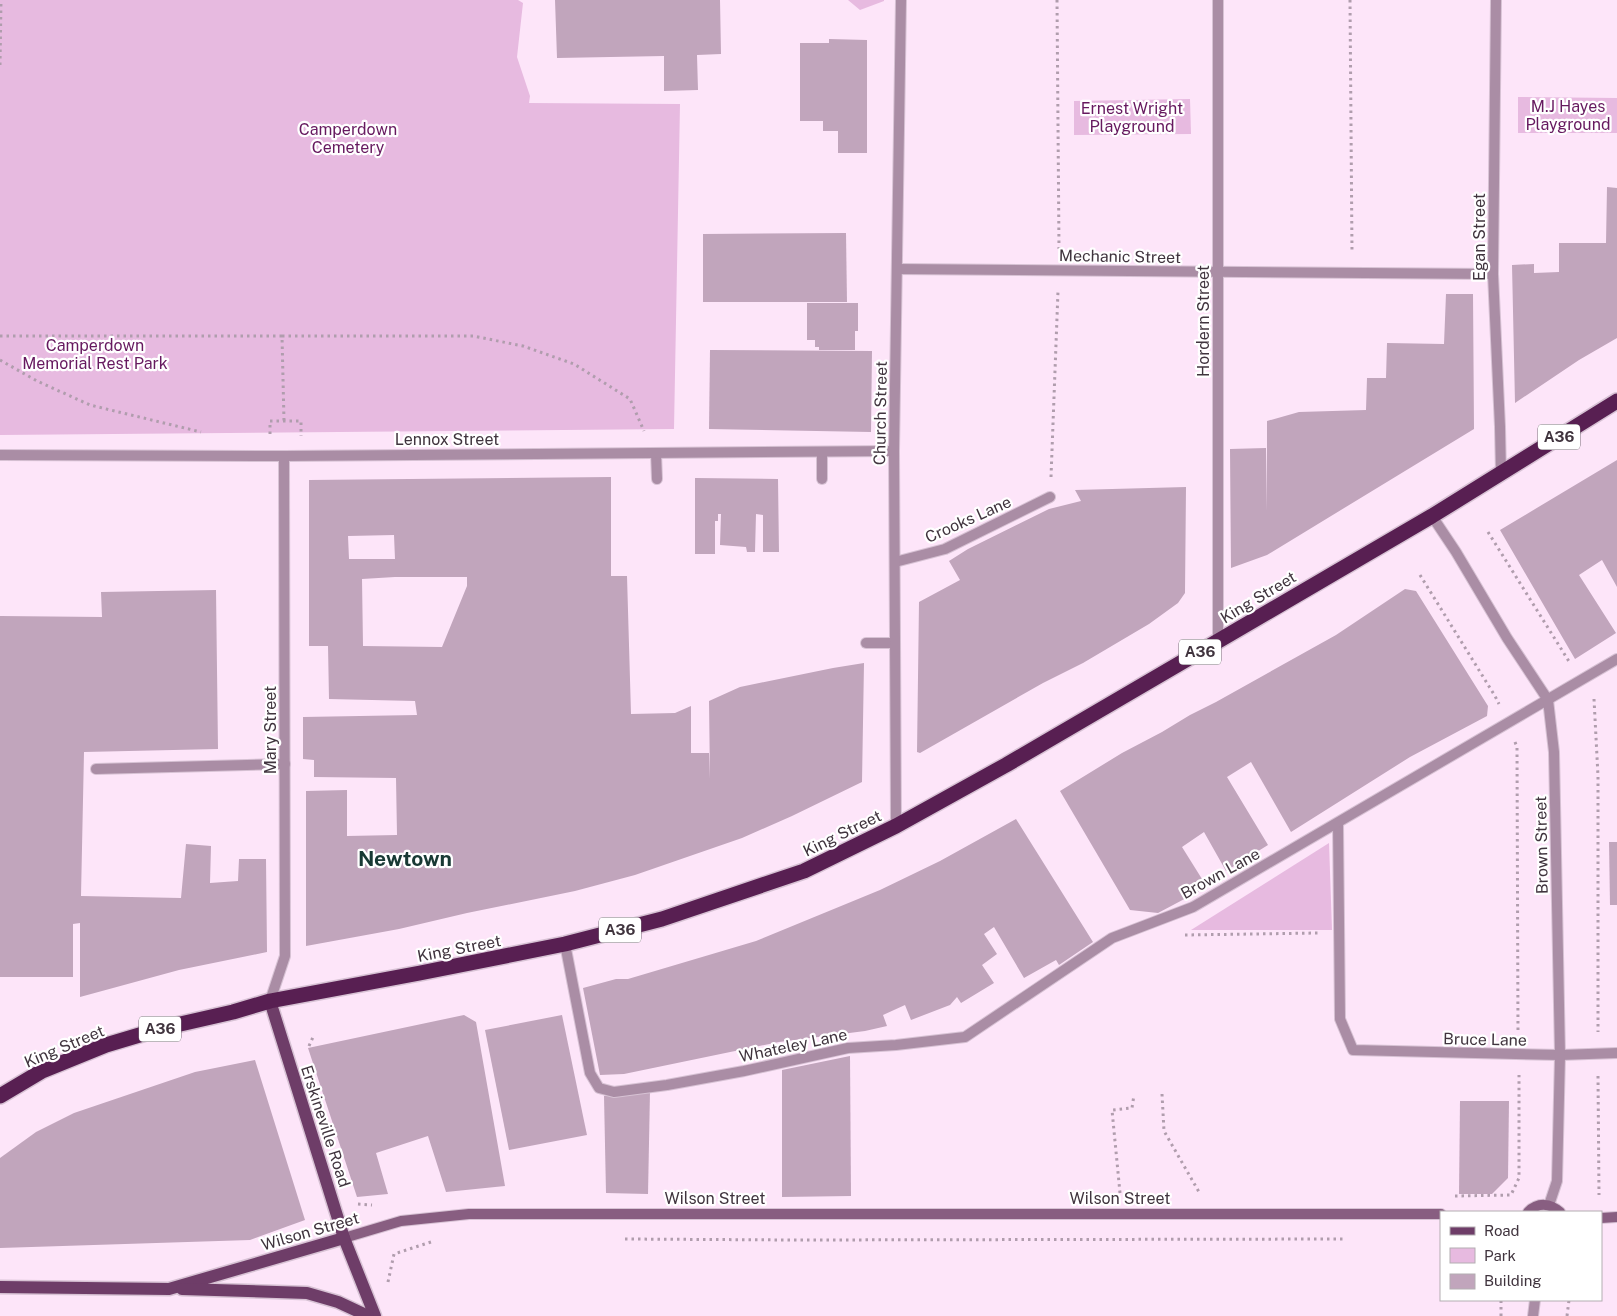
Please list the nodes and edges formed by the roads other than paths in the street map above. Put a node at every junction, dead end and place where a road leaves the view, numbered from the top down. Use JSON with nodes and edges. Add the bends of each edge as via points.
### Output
{"nodes":[{"id":1,"x":901,"y":0,"type":"edge"},
{"id":2,"x":1218,"y":0,"type":"edge"},
{"id":3,"x":1496,"y":0,"type":"edge"},
{"id":4,"x":897,"y":269,"type":"junction"},
{"id":5,"x":1218,"y":272,"type":"junction"},
{"id":6,"x":1493,"y":274,"type":"junction"},
{"id":7,"x":1617,"y":401,"type":"edge"},
{"id":8,"x":894,"y":451,"type":"junction"},
{"id":9,"x":822,"y":452,"type":"junction"},
{"id":10,"x":656,"y":453,"type":"junction"},
{"id":11,"x":0,"y":455,"type":"edge"},
{"id":12,"x":284,"y":456,"type":"junction"},
{"id":13,"x":1501,"y":474,"type":"junction"},
{"id":14,"x":822,"y":479,"type":"dead end"},
{"id":15,"x":657,"y":480,"type":"dead end"},
{"id":16,"x":1050,"y":497,"type":"dead end"},
{"id":17,"x":1432,"y":516,"type":"junction"},
{"id":18,"x":895,"y":562,"type":"junction"},
{"id":19,"x":1218,"y":642,"type":"junction"},
{"id":20,"x":895,"y":643,"type":"junction"},
{"id":21,"x":866,"y":644,"type":"dead end"},
{"id":22,"x":1617,"y":659,"type":"edge"},
{"id":23,"x":1548,"y":700,"type":"junction"},
{"id":24,"x":285,"y":764,"type":"junction"},
{"id":25,"x":96,"y":769,"type":"dead end"},
{"id":26,"x":1338,"y":823,"type":"junction"},
{"id":27,"x":896,"y":826,"type":"junction"},
{"id":28,"x":1112,"y":938,"type":"joint"},
{"id":29,"x":565,"y":944,"type":"junction"},
{"id":30,"x":270,"y":1001,"type":"junction"},
{"id":31,"x":1617,"y":1053,"type":"edge"},
{"id":32,"x":1560,"y":1055,"type":"junction"},
{"id":33,"x":0,"y":1096,"type":"edge"},
{"id":34,"x":1549,"y":1205,"type":"junction"},
{"id":35,"x":1530,"y":1211,"type":"edge"},
{"id":36,"x":1559,"y":1211,"type":"edge"},
{"id":37,"x":1440,"y":1214,"type":"edge"},
{"id":38,"x":1617,"y":1217,"type":"edge"},
{"id":39,"x":1602,"y":1218,"type":"edge"},
{"id":40,"x":344,"y":1238,"type":"junction"},
{"id":41,"x":0,"y":1287,"type":"edge"},
{"id":42,"x":169,"y":1289,"type":"junction"},
{"id":43,"x":1535,"y":1301,"type":"edge"},
{"id":44,"x":368,"y":1316,"type":"edge"},
{"id":45,"x":375,"y":1316,"type":"edge"},
{"id":46,"x":1533,"y":1316,"type":"edge"}],
"edges":[{"from":1,"to":4,"type":"street","name":"Church Street"},
{"from":2,"to":5,"type":"street","name":"Hordern Street"},
{"from":3,"to":6,"type":"street","name":"Egan Street"},
{"from":4,"to":5,"type":"street","name":"Mechanic Street"},
{"from":4,"to":8,"type":"street","name":"Church Street"},
{"from":5,"to":6,"type":"street","name":"Mechanic Street"},
{"from":5,"to":19,"type":"street","name":"Hordern Street"},
{"from":6,"to":13,"type":"street","name":"Egan Street"},
{"from":7,"to":13,"type":"highway","name":"King Street","number":"A36"},
{"from":8,"to":9,"type":"street","name":"Lennox Street"},
{"from":8,"to":18,"type":"street","name":"Church Street"},
{"from":9,"to":10,"type":"street","name":"Lennox Street"},
{"from":9,"to":14,"type":"street"},
{"from":10,"to":12,"type":"street","name":"Lennox Street"},
{"from":10,"to":15,"type":"street"},
{"from":11,"to":12,"type":"street","name":"Lennox Street"},
{"from":12,"to":24,"type":"street","name":"Mary Street"},
{"from":13,"to":17,"type":"highway","name":"King Street","number":"A36"},
{"from":16,"to":18,"type":"street","name":"Crooks Lane","via":[[945,549]]},
{"from":17,"to":19,"type":"highway","name":"King Street","number":"A36"},
{"from":17,"to":23,"type":"street","name":"Brown Street"},
{"from":18,"to":20,"type":"street","name":"Church Street"},
{"from":19,"to":27,"type":"highway","name":"King Street","number":"A36"},
{"from":20,"to":21,"type":"street"},
{"from":20,"to":27,"type":"street","name":"Church Street"},
{"from":22,"to":23,"type":"street","name":"Brown Lane"},
{"from":23,"to":26,"type":"street","name":"Brown Lane"},
{"from":23,"to":32,"type":"street","name":"Brown Street","via":[[1554,752]]},
{"from":24,"to":25,"type":"street"},
{"from":24,"to":30,"type":"street","name":"Mary Street","via":[[285,956]]},
{"from":26,"to":28,"type":"street","name":"Brown Lane","via":[[1193,907]]},
{"from":26,"to":32,"type":"street","name":"Bruce Lane","via":[[1340,1019],[1353,1050]]},
{"from":27,"to":29,"type":"highway","name":"King Street","number":"A36","via":[[804,871],[662,919]]},
{"from":28,"to":29,"type":"street","name":"Whateley Lane","via":[[965,1037],[848,1048],[744,1071],[614,1092],[599,1088],[590,1074]]},
{"from":29,"to":30,"type":"highway","name":"King Street","number":"A36"},
{"from":30,"to":33,"type":"highway","name":"King Street","number":"A36","via":[[106,1045],[42,1071]]},
{"from":30,"to":40,"type":"main road","name":"Erskineville Road"},
{"from":31,"to":32,"type":"street","name":"Bruce Lane"},
{"from":32,"to":34,"type":"street","name":"Brown Street","via":[[1557,1182]]},
{"from":34,"to":35,"type":"street","via":[[1537,1206]]},
{"from":34,"to":36,"type":"street"},
{"from":37,"to":40,"type":"street","name":"Wilson Street","via":[[469,1214],[401,1221]]},
{"from":38,"to":39,"type":"street"},
{"from":40,"to":42,"type":"main road","name":"Wilson Street"},
{"from":40,"to":45,"type":"main road","name":"Erskineville Road"},
{"from":41,"to":42,"type":"main road","name":"Wilson Street"},
{"from":42,"to":44,"type":"main road","via":[[307,1293],[338,1302]]},
{"from":43,"to":46,"type":"street"}]}
